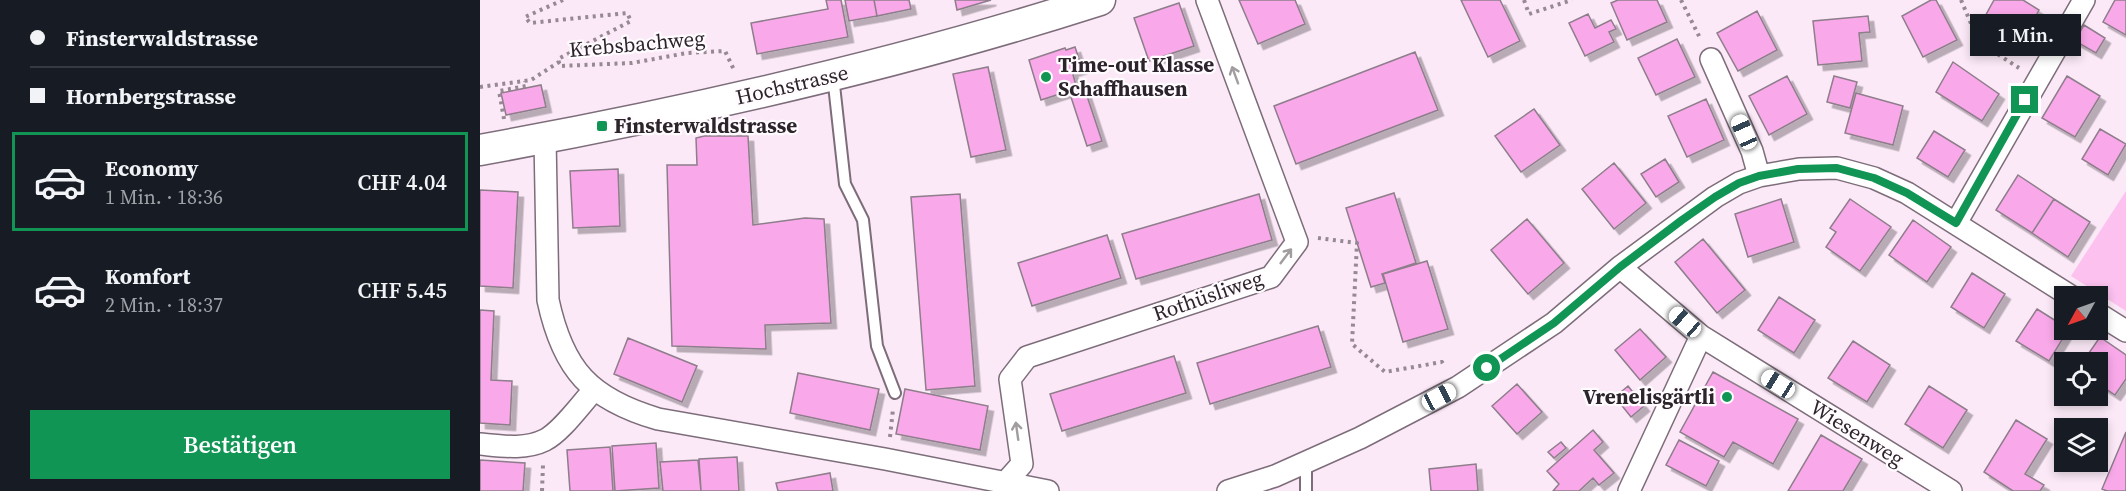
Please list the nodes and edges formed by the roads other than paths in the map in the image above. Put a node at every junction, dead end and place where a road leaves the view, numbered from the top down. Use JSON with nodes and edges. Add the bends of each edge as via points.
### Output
{"nodes":[{"id":1,"x":1100,"y":0,"type":"edge"},
{"id":2,"x":1207,"y":0,"type":"edge"},
{"id":3,"x":2084,"y":0,"type":"edge"},
{"id":4,"x":1711,"y":59,"type":"road end"},
{"id":5,"x":833,"y":76,"type":"junction"},
{"id":6,"x":545,"y":138,"type":"junction"},
{"id":7,"x":480,"y":150,"type":"edge"},
{"id":8,"x":1759,"y":176,"type":"junction"},
{"id":9,"x":1956,"y":223,"type":"junction"},
{"id":10,"x":1620,"y":267,"type":"junction"},
{"id":11,"x":2055,"y":286,"type":"edge"},
{"id":12,"x":2108,"y":320,"type":"edge"},
{"id":13,"x":2126,"y":331,"type":"edge"},
{"id":14,"x":1701,"y":336,"type":"junction"},
{"id":15,"x":594,"y":390,"type":"junction"},
{"id":16,"x":895,"y":393,"type":"road end"},
{"id":17,"x":480,"y":444,"type":"edge"},
{"id":18,"x":1306,"y":462,"type":"junction"},
{"id":19,"x":1005,"y":483,"type":"junction"},
{"id":20,"x":1048,"y":491,"type":"edge"},
{"id":21,"x":1228,"y":491,"type":"edge"},
{"id":22,"x":1306,"y":491,"type":"edge"},
{"id":23,"x":1629,"y":491,"type":"edge"},
{"id":24,"x":1951,"y":491,"type":"edge"}],
"edges":[{"from":1,"to":5,"type":"street","name":"Hochstrasse","via":[[1007,30]]},
{"from":19,"to":2,"type":"street","name":"Rothüsliweg","one_way":true,"via":[[1022,464],[1010,379],[1027,357],[1271,277],[1297,242]]},
{"from":3,"to":9,"type":"street"},
{"from":4,"to":8,"type":"street","via":[[1752,151]]},
{"from":5,"to":6,"type":"street","name":"Hochstrasse"},
{"from":5,"to":16,"type":"lane","via":[[844,184],[863,220],[877,346]]},
{"from":6,"to":7,"type":"street","name":"Hochstrasse"},
{"from":6,"to":15,"type":"street","via":[[548,300],[552,321],[569,358]]},
{"from":8,"to":9,"type":"street","via":[[1837,168],[1874,178],[1907,193]]},
{"from":8,"to":10,"type":"street","via":[[1715,197]]},
{"from":9,"to":11,"type":"street"},
{"from":10,"to":14,"type":"street","name":"Wiesenweg"},
{"from":10,"to":18,"type":"street","via":[[1554,323],[1458,387]]},
{"from":12,"to":13,"type":"street"},
{"from":14,"to":23,"type":"street"},
{"from":14,"to":24,"type":"street","name":"Wiesenweg"},
{"from":15,"to":17,"type":"street","via":[[544,440],[513,447]]},
{"from":15,"to":19,"type":"street","via":[[630,411],[658,419]]},
{"from":18,"to":21,"type":"street"},
{"from":18,"to":22,"type":"lane"},
{"from":19,"to":20,"type":"street"}]}
